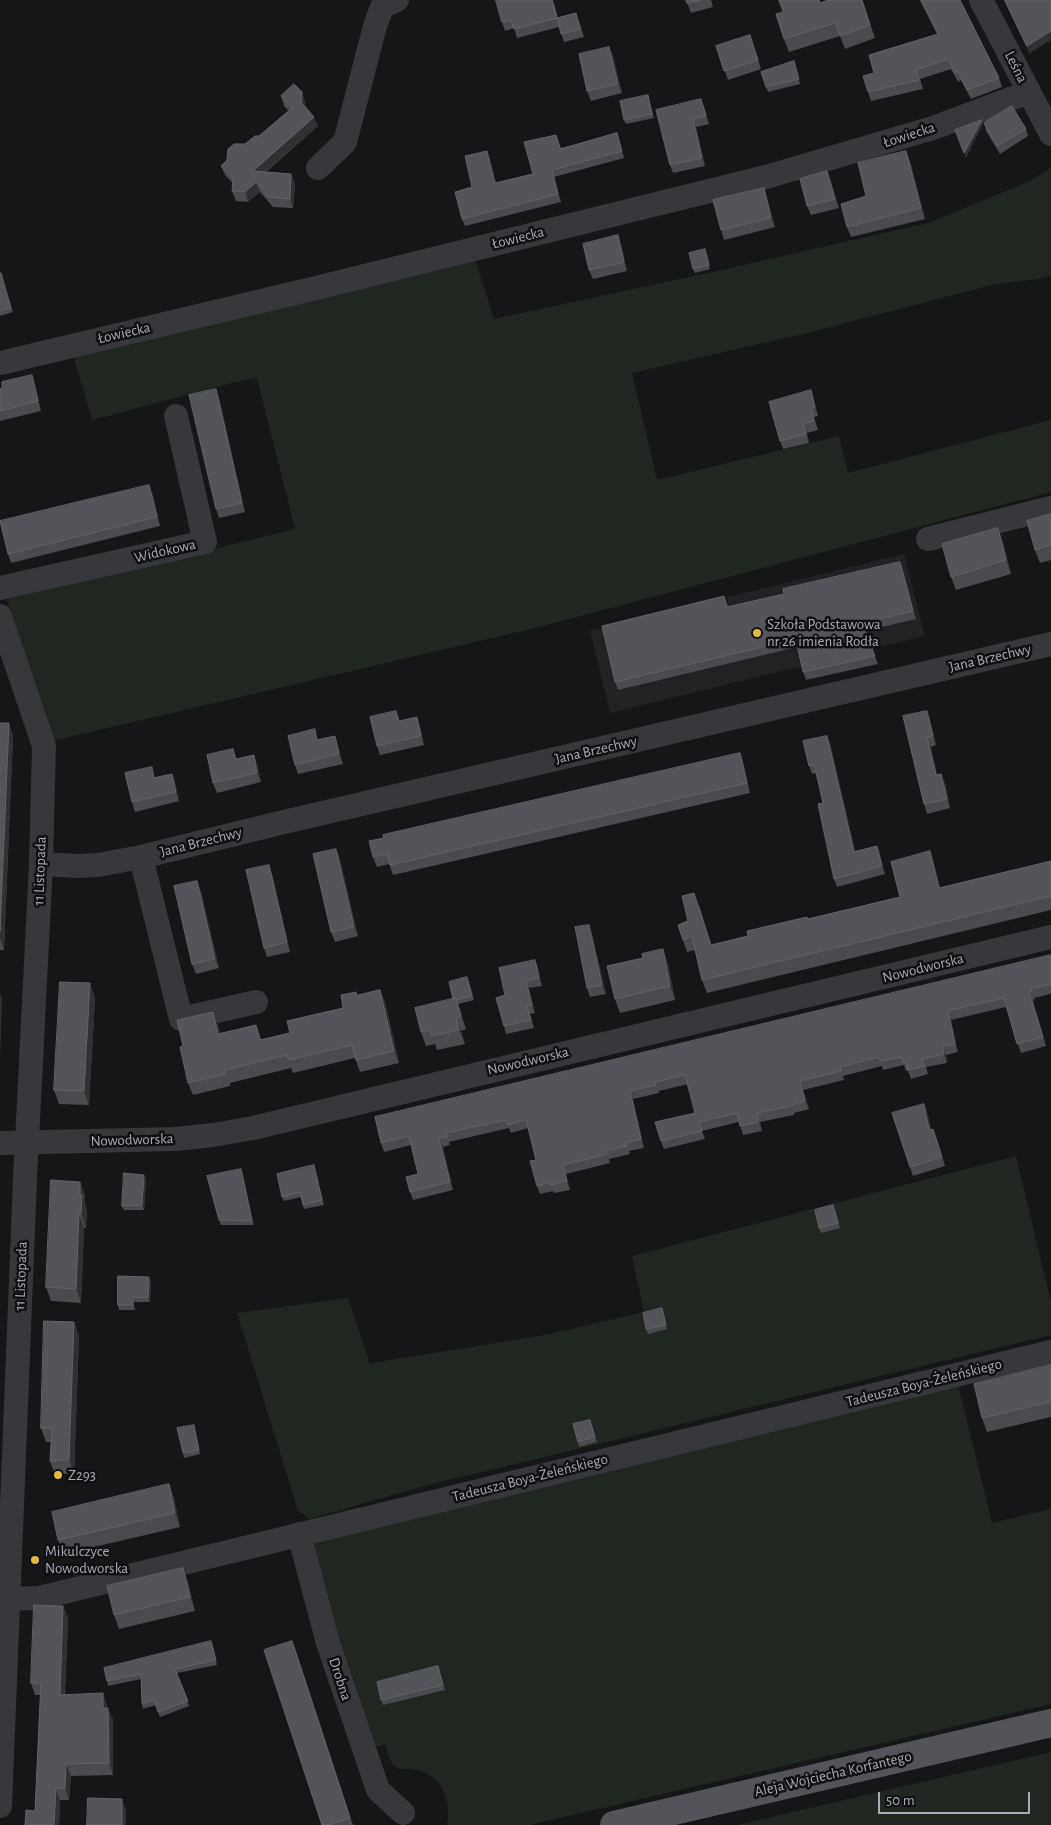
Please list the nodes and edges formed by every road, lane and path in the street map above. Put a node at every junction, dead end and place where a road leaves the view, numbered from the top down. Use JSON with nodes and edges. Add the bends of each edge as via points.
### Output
{"nodes":[{"id":1,"x":397,"y":0,"type":"edge"},
{"id":2,"x":982,"y":0,"type":"edge"},
{"id":3,"x":1029,"y":92,"type":"junction"},
{"id":4,"x":1051,"y":134,"type":"edge"},
{"id":5,"x":318,"y":168,"type":"dead end"},
{"id":6,"x":0,"y":363,"type":"edge"},
{"id":7,"x":176,"y":416,"type":"dead end"},
{"id":8,"x":1051,"y":508,"type":"edge"},
{"id":9,"x":928,"y":539,"type":"dead end"},
{"id":10,"x":0,"y":588,"type":"edge"},
{"id":11,"x":0,"y":616,"type":"edge"},
{"id":12,"x":1051,"y":644,"type":"edge"},
{"id":13,"x":141,"y":857,"type":"junction"},
{"id":14,"x":41,"y":864,"type":"junction"},
{"id":15,"x":1051,"y":937,"type":"edge"},
{"id":16,"x":256,"y":1002,"type":"dead end"},
{"id":17,"x":0,"y":1143,"type":"edge"},
{"id":18,"x":27,"y":1143,"type":"junction"},
{"id":19,"x":1051,"y":1352,"type":"edge"},
{"id":20,"x":299,"y":1534,"type":"junction"},
{"id":21,"x":9,"y":1598,"type":"junction"},
{"id":22,"x":1051,"y":1723,"type":"edge"},
{"id":23,"x":0,"y":1806,"type":"edge"},
{"id":24,"x":404,"y":1813,"type":"dead end"},
{"id":25,"x":614,"y":1825,"type":"edge"}],
"edges":[{"from":1,"to":5,"type":"street","via":[[382,7],[344,142]]},
{"from":2,"to":3,"type":"street","name":"Leśna"},
{"from":3,"to":4,"type":"street","name":"Leśna"},
{"from":3,"to":6,"type":"street","name":"Łowiecka","via":[[933,128],[766,177]]},
{"from":7,"to":10,"type":"street","name":"Widokowa","via":[[205,542]]},
{"from":8,"to":9,"type":"street"},
{"from":11,"to":14,"type":"street","name":"11 Listopada","via":[[44,746]]},
{"from":12,"to":13,"type":"street","name":"Jana Brzechwy"},
{"from":13,"to":14,"type":"street","name":"Jana Brzechwy","via":[[98,865]]},
{"from":13,"to":16,"type":"street","name":"Jana Brzechwy","via":[[181,1019]]},
{"from":14,"to":18,"type":"street","name":"11 Listopada"},
{"from":15,"to":18,"type":"street","name":"Nowodworska","via":[[253,1128],[176,1139]]},
{"from":17,"to":18,"type":"street","name":"Nowodworska"},
{"from":18,"to":21,"type":"street","name":"11 Listopada"},
{"from":19,"to":20,"type":"street","name":"Tadeusza Boya-Żeleńskiego"},
{"from":20,"to":21,"type":"street","name":"Tadeusza Boya-Żeleńskiego","via":[[39,1598]]},
{"from":20,"to":24,"type":"street","name":"Drobna","via":[[328,1643],[378,1790]]},
{"from":21,"to":23,"type":"street","name":"11 Listopada"},
{"from":22,"to":25,"type":"main road","name":"Aleja Wojciecha Korfantego"}]}
